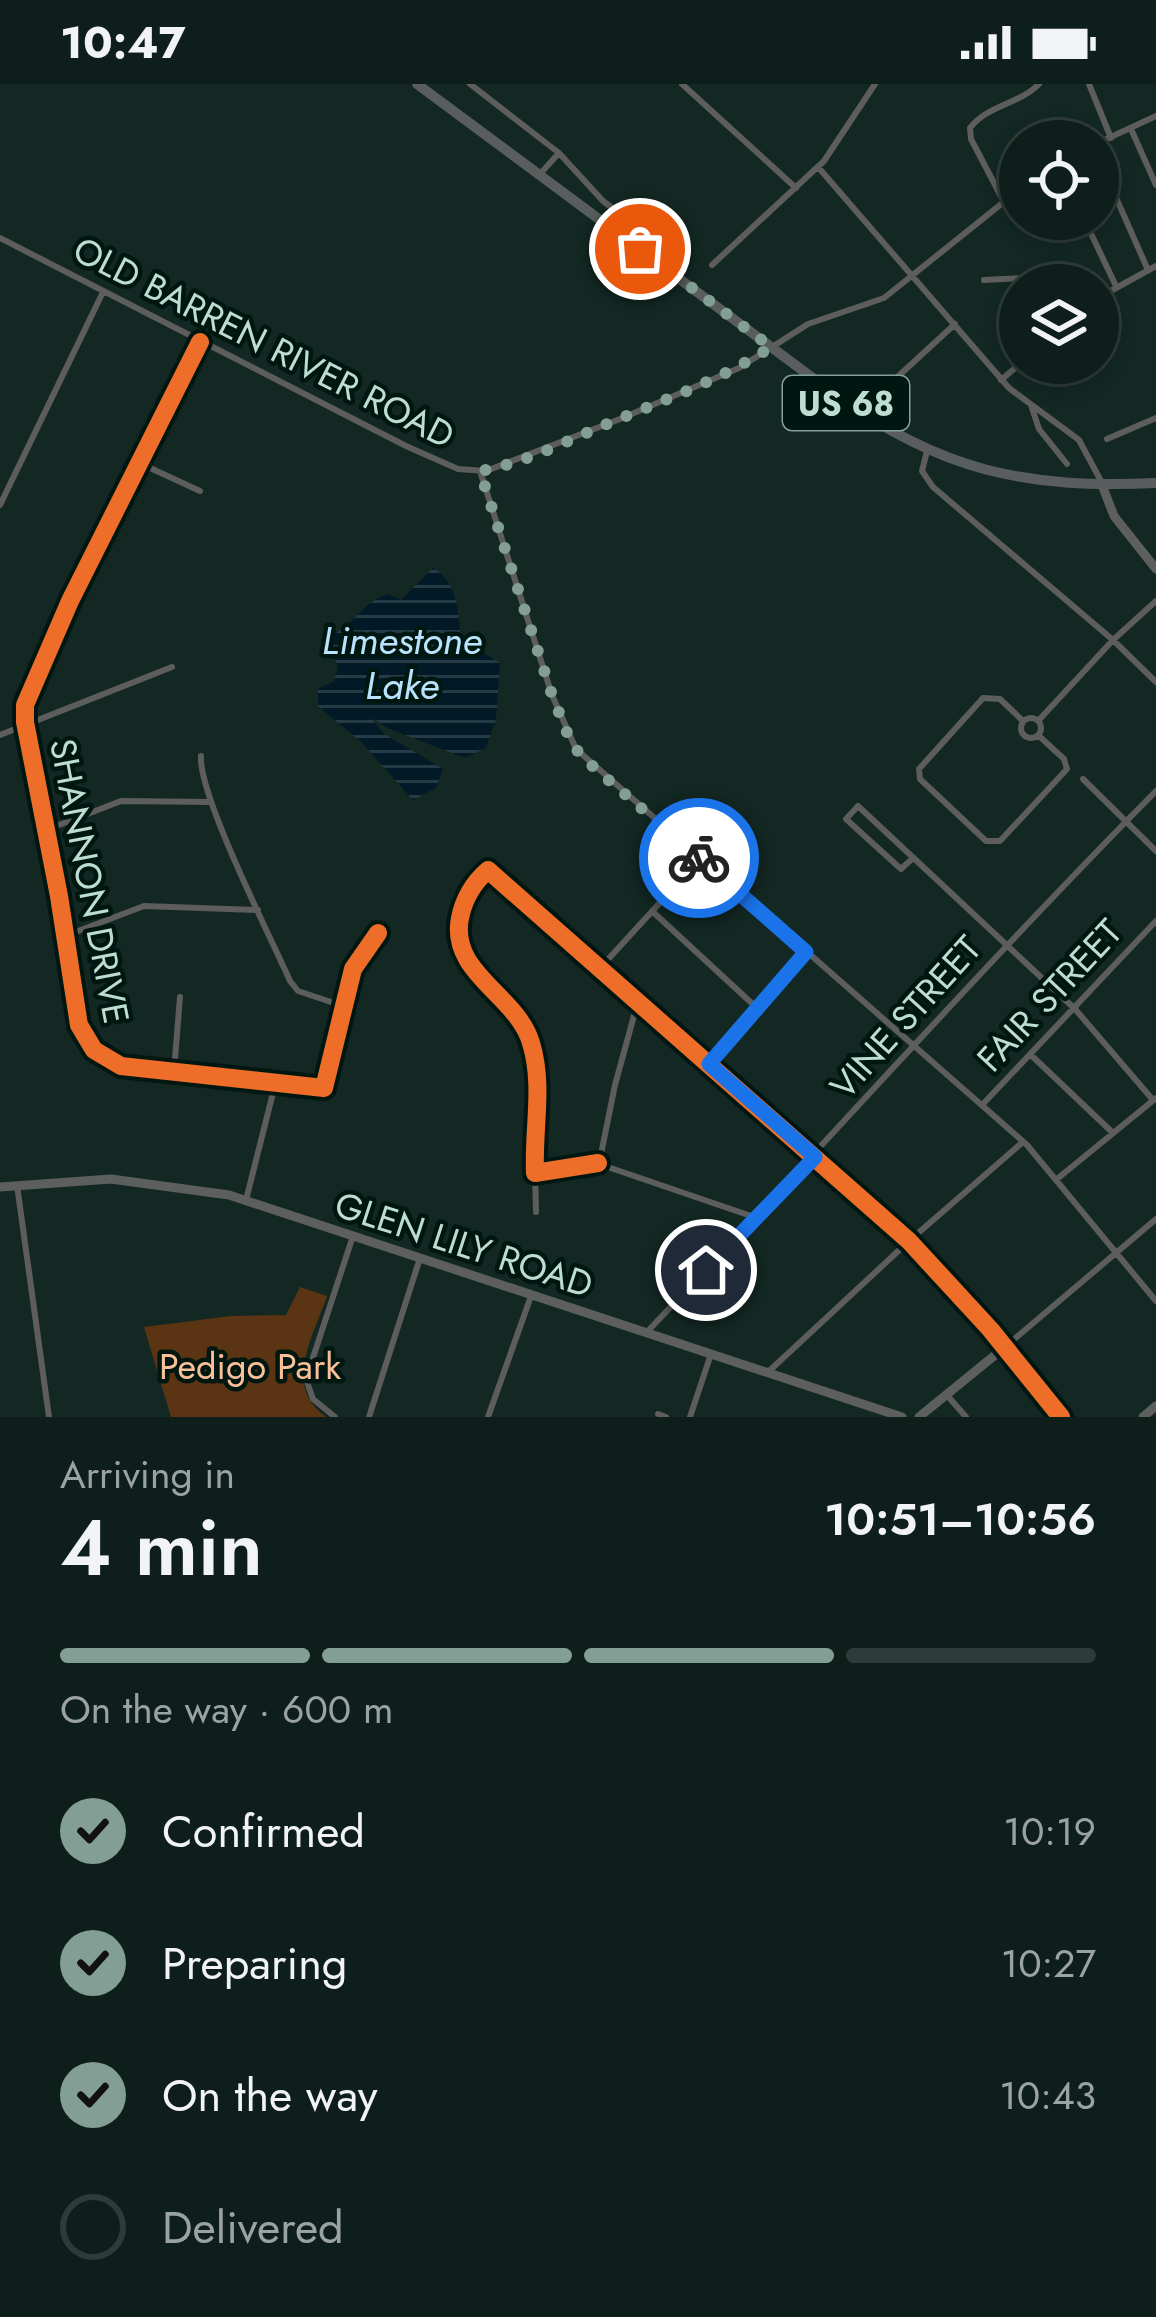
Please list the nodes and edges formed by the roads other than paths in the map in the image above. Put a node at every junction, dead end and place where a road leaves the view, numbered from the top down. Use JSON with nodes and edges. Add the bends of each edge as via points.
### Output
{"nodes":[{"id":1,"x":417,"y":84,"type":"edge"},
{"id":2,"x":470,"y":84,"type":"edge"},
{"id":3,"x":682,"y":84,"type":"edge"},
{"id":4,"x":875,"y":84,"type":"edge"},
{"id":5,"x":1039,"y":84,"type":"edge"},
{"id":6,"x":1089,"y":84,"type":"edge"},
{"id":7,"x":1156,"y":116,"type":"edge"},
{"id":8,"x":1104,"y":120,"type":"edge"},
{"id":9,"x":1131,"y":129,"type":"junction"},
{"id":10,"x":1119,"y":134,"type":"edge"},
{"id":11,"x":559,"y":153,"type":"junction"},
{"id":12,"x":818,"y":167,"type":"junction"},
{"id":13,"x":541,"y":174,"type":"junction"},
{"id":14,"x":1156,"y":185,"type":"edge"},
{"id":15,"x":796,"y":188,"type":"junction"},
{"id":16,"x":999,"y":192,"type":"edge"},
{"id":17,"x":1119,"y":200,"type":"edge"},
{"id":18,"x":999,"y":206,"type":"edge"},
{"id":19,"x":649,"y":236,"type":"dead end"},
{"id":20,"x":0,"y":238,"type":"edge"},
{"id":21,"x":712,"y":265,"type":"dead end"},
{"id":22,"x":1152,"y":268,"type":"edge"},
{"id":23,"x":914,"y":276,"type":"junction"},
{"id":24,"x":999,"y":279,"type":"edge"},
{"id":25,"x":984,"y":280,"type":"dead end"},
{"id":26,"x":1119,"y":284,"type":"edge"},
{"id":27,"x":103,"y":292,"type":"junction"},
{"id":28,"x":955,"y":324,"type":"junction"},
{"id":29,"x":204,"y":344,"type":"junction"},
{"id":30,"x":771,"y":347,"type":"junction"},
{"id":31,"x":999,"y":378,"type":"edge"},
{"id":32,"x":1006,"y":384,"type":"edge"},
{"id":33,"x":880,"y":393,"type":"dead end"},
{"id":34,"x":1031,"y":405,"type":"junction"},
{"id":35,"x":1156,"y":418,"type":"edge"},
{"id":36,"x":1108,"y":439,"type":"dead end"},
{"id":37,"x":927,"y":451,"type":"junction"},
{"id":38,"x":143,"y":464,"type":"junction"},
{"id":39,"x":1067,"y":464,"type":"dead end"},
{"id":40,"x":480,"y":471,"type":"junction"},
{"id":41,"x":1156,"y":483,"type":"edge"},
{"id":42,"x":1102,"y":485,"type":"junction"},
{"id":43,"x":200,"y":491,"type":"dead end"},
{"id":44,"x":0,"y":505,"type":"edge"},
{"id":45,"x":1156,"y":569,"type":"edge"},
{"id":46,"x":1156,"y":601,"type":"edge"},
{"id":47,"x":1113,"y":640,"type":"junction"},
{"id":48,"x":172,"y":667,"type":"dead end"},
{"id":49,"x":1156,"y":682,"type":"edge"},
{"id":50,"x":1023,"y":721,"type":"junction"},
{"id":51,"x":1038,"y":721,"type":"junction"},
{"id":52,"x":26,"y":727,"type":"junction"},
{"id":53,"x":0,"y":735,"type":"edge"},
{"id":54,"x":1038,"y":735,"type":"junction"},
{"id":55,"x":201,"y":755,"type":"dead end"},
{"id":56,"x":1083,"y":779,"type":"dead end"},
{"id":57,"x":1156,"y":791,"type":"edge"},
{"id":58,"x":213,"y":802,"type":"junction"},
{"id":59,"x":1126,"y":822,"type":"junction"},
{"id":60,"x":46,"y":830,"type":"junction"},
{"id":61,"x":1156,"y":851,"type":"edge"},
{"id":62,"x":700,"y":859,"type":"junction"},
{"id":63,"x":912,"y":859,"type":"junction"},
{"id":64,"x":258,"y":910,"type":"junction"},
{"id":65,"x":652,"y":911,"type":"junction"},
{"id":66,"x":1156,"y":921,"type":"edge"},
{"id":67,"x":378,"y":933,"type":"dead end"},
{"id":68,"x":64,"y":936,"type":"junction"},
{"id":69,"x":1008,"y":943,"type":"junction"},
{"id":70,"x":806,"y":952,"type":"junction"},
{"id":71,"x":601,"y":967,"type":"junction"},
{"id":72,"x":180,"y":997,"type":"dead end"},
{"id":73,"x":638,"y":1001,"type":"junction"},
{"id":74,"x":343,"y":1006,"type":"junction"},
{"id":75,"x":758,"y":1009,"type":"junction"},
{"id":76,"x":1075,"y":1009,"type":"junction"},
{"id":77,"x":914,"y":1048,"type":"junction"},
{"id":78,"x":1031,"y":1055,"type":"junction"},
{"id":79,"x":709,"y":1064,"type":"junction"},
{"id":80,"x":174,"y":1071,"type":"junction"},
{"id":81,"x":276,"y":1080,"type":"junction"},
{"id":82,"x":1155,"y":1099,"type":"edge"},
{"id":83,"x":982,"y":1105,"type":"junction"},
{"id":84,"x":1113,"y":1133,"type":"junction"},
{"id":85,"x":1023,"y":1142,"type":"junction"},
{"id":86,"x":815,"y":1157,"type":"junction"},
{"id":87,"x":599,"y":1164,"type":"junction"},
{"id":88,"x":535,"y":1173,"type":"junction"},
{"id":89,"x":1057,"y":1179,"type":"junction"},
{"id":90,"x":17,"y":1185,"type":"junction"},
{"id":91,"x":0,"y":1187,"type":"edge"},
{"id":92,"x":246,"y":1200,"type":"junction"},
{"id":93,"x":536,"y":1212,"type":"dead end"},
{"id":94,"x":757,"y":1218,"type":"junction"},
{"id":95,"x":1156,"y":1219,"type":"edge"},
{"id":96,"x":353,"y":1236,"type":"junction"},
{"id":97,"x":909,"y":1240,"type":"junction"},
{"id":98,"x":1117,"y":1251,"type":"junction"},
{"id":99,"x":420,"y":1258,"type":"junction"},
{"id":100,"x":531,"y":1294,"type":"junction"},
{"id":101,"x":1156,"y":1300,"type":"edge"},
{"id":102,"x":646,"y":1333,"type":"junction"},
{"id":103,"x":1004,"y":1347,"type":"junction"},
{"id":104,"x":711,"y":1354,"type":"junction"},
{"id":105,"x":767,"y":1373,"type":"junction"},
{"id":106,"x":946,"y":1394,"type":"junction"},
{"id":107,"x":1156,"y":1406,"type":"edge"},
{"id":108,"x":50,"y":1417,"type":"edge"},
{"id":109,"x":334,"y":1417,"type":"edge"},
{"id":110,"x":369,"y":1417,"type":"edge"},
{"id":111,"x":488,"y":1417,"type":"edge"},
{"id":112,"x":690,"y":1417,"type":"edge"},
{"id":113,"x":902,"y":1417,"type":"edge"},
{"id":114,"x":919,"y":1417,"type":"edge"},
{"id":115,"x":966,"y":1417,"type":"edge"},
{"id":116,"x":1061,"y":1417,"type":"edge"},
{"id":117,"x":1142,"y":1417,"type":"edge"}],
"edges":[{"from":1,"to":13,"type":"main road","number":"US 68"},
{"from":2,"to":11,"type":"street"},
{"from":3,"to":15,"type":"street"},
{"from":4,"to":12,"type":"street"},
{"from":5,"to":16,"type":"street","via":[[970,128]]},
{"from":6,"to":8,"type":"street"},
{"from":7,"to":9,"type":"street"},
{"from":9,"to":10,"type":"street"},
{"from":9,"to":14,"type":"street"},
{"from":11,"to":13,"type":"street"},
{"from":11,"to":19,"type":"street"},
{"from":12,"to":15,"type":"street"},
{"from":12,"to":23,"type":"street"},
{"from":13,"to":30,"type":"main road","number":"US 68"},
{"from":15,"to":21,"type":"street"},
{"from":17,"to":22,"type":"street"},
{"from":18,"to":23,"type":"street","name":"OLD BARREN RIVER ROAD"},
{"from":20,"to":27,"type":"street","name":"OLD BARREN RIVER ROAD"},
{"from":22,"to":26,"type":"street"},
{"from":23,"to":28,"type":"street"},
{"from":23,"to":30,"type":"street","name":"OLD BARREN RIVER ROAD","via":[[875,303],[808,324]]},
{"from":24,"to":25,"type":"street"},
{"from":27,"to":29,"type":"street","name":"OLD BARREN RIVER ROAD"},
{"from":27,"to":44,"type":"street"},
{"from":28,"to":31,"type":"street"},
{"from":28,"to":33,"type":"street"},
{"from":29,"to":38,"type":"street","name":"SHANNON DRIVE"},
{"from":29,"to":40,"type":"street","name":"OLD BARREN RIVER ROAD","via":[[444,464]]},
{"from":30,"to":37,"type":"main road","number":"US 68"},
{"from":30,"to":40,"type":"street","name":"OLD BARREN RIVER ROAD","via":[[739,368]]},
{"from":32,"to":34,"type":"street"},
{"from":34,"to":39,"type":"street"},
{"from":34,"to":42,"type":"street","via":[[1079,440]]},
{"from":35,"to":36,"type":"street"},
{"from":37,"to":42,"type":"main road","number":"US 68","via":[[1012,479]]},
{"from":37,"to":47,"type":"street","via":[[928,482]]},
{"from":38,"to":43,"type":"street"},
{"from":38,"to":52,"type":"street","name":"SHANNON DRIVE","via":[[28,696]]},
{"from":40,"to":62,"type":"street","via":[[570,740]]},
{"from":41,"to":42,"type":"main road","number":"US 68"},
{"from":42,"to":45,"type":"street","via":[[1115,518]]},
{"from":46,"to":47,"type":"street"},
{"from":47,"to":49,"type":"street"},
{"from":47,"to":51,"type":"street"},
{"from":48,"to":52,"type":"street"},
{"from":50,"to":51,"type":"street"},
{"from":50,"to":54,"type":"street","via":[[1024,736]]},
{"from":50,"to":54,"type":"street","via":[[1000,699],[983,698],[919,769],[986,842],[1000,841],[1067,770]]},
{"from":51,"to":54,"type":"street"},
{"from":52,"to":53,"type":"street"},
{"from":52,"to":60,"type":"street","name":"SHANNON DRIVE"},
{"from":55,"to":58,"type":"street"},
{"from":56,"to":59,"type":"street"},
{"from":57,"to":59,"type":"street","name":"VINE STREET"},
{"from":58,"to":60,"type":"street","via":[[121,801]]},
{"from":58,"to":64,"type":"street"},
{"from":59,"to":61,"type":"street"},
{"from":59,"to":69,"type":"street","name":"VINE STREET"},
{"from":60,"to":68,"type":"street","name":"SHANNON DRIVE"},
{"from":62,"to":65,"type":"street"},
{"from":62,"to":70,"type":"street"},
{"from":63,"to":63,"type":"street","via":[[858,806],[846,819],[901,869]]},
{"from":63,"to":69,"type":"street"},
{"from":64,"to":68,"type":"street","via":[[144,906]]},
{"from":64,"to":74,"type":"street","via":[[294,988]]},
{"from":65,"to":71,"type":"street"},
{"from":65,"to":75,"type":"street"},
{"from":66,"to":76,"type":"street","name":"FAIR STREET"},
{"from":67,"to":74,"type":"street","via":[[356,962]]},
{"from":68,"to":80,"type":"street","name":"SHANNON DRIVE","via":[[76,1015],[90,1047],[121,1066]]},
{"from":69,"to":76,"type":"street"},
{"from":69,"to":77,"type":"street","name":"VINE STREET"},
{"from":70,"to":75,"type":"street"},
{"from":70,"to":77,"type":"street"},
{"from":71,"to":73,"type":"street"},
{"from":71,"to":88,"type":"street","via":[[488,870],[476,880],[458,930],[466,960],[527,1028],[538,1066]]},
{"from":72,"to":80,"type":"street"},
{"from":73,"to":79,"type":"street"},
{"from":73,"to":87,"type":"street"},
{"from":74,"to":81,"type":"street","name":"SHANNON DRIVE","via":[[324,1088]]},
{"from":75,"to":79,"type":"street"},
{"from":76,"to":78,"type":"street","name":"FAIR STREET"},
{"from":76,"to":82,"type":"street"},
{"from":77,"to":83,"type":"street"},
{"from":77,"to":86,"type":"street","name":"VINE STREET"},
{"from":78,"to":83,"type":"street","name":"FAIR STREET"},
{"from":78,"to":84,"type":"street"},
{"from":79,"to":86,"type":"street"},
{"from":80,"to":81,"type":"street","name":"SHANNON DRIVE"},
{"from":81,"to":92,"type":"street"},
{"from":82,"to":84,"type":"street"},
{"from":83,"to":85,"type":"street"},
{"from":84,"to":89,"type":"street"},
{"from":85,"to":89,"type":"street"},
{"from":85,"to":97,"type":"street"},
{"from":86,"to":94,"type":"street","name":"VINE STREET"},
{"from":86,"to":97,"type":"street"},
{"from":87,"to":88,"type":"street"},
{"from":87,"to":94,"type":"street"},
{"from":88,"to":93,"type":"street"},
{"from":89,"to":98,"type":"street"},
{"from":90,"to":91,"type":"street","name":"GLEN LILY ROAD"},
{"from":90,"to":92,"type":"street","name":"GLEN LILY ROAD","via":[[117,1180]]},
{"from":90,"to":108,"type":"street"},
{"from":92,"to":96,"type":"street","name":"GLEN LILY ROAD"},
{"from":94,"to":102,"type":"street","name":"VINE STREET"},
{"from":95,"to":98,"type":"street"},
{"from":96,"to":99,"type":"street","name":"GLEN LILY ROAD"},
{"from":96,"to":109,"type":"street","via":[[307,1379],[311,1396]]},
{"from":97,"to":103,"type":"street"},
{"from":97,"to":105,"type":"street"},
{"from":98,"to":101,"type":"street"},
{"from":98,"to":103,"type":"street"},
{"from":99,"to":100,"type":"street","name":"GLEN LILY ROAD"},
{"from":99,"to":110,"type":"street"},
{"from":100,"to":102,"type":"street","name":"GLEN LILY ROAD"},
{"from":100,"to":111,"type":"street"},
{"from":102,"to":104,"type":"street","name":"GLEN LILY ROAD"},
{"from":103,"to":106,"type":"street"},
{"from":103,"to":116,"type":"street"},
{"from":104,"to":105,"type":"street","name":"GLEN LILY ROAD"},
{"from":104,"to":112,"type":"street"},
{"from":105,"to":113,"type":"street","name":"GLEN LILY ROAD"},
{"from":106,"to":114,"type":"street"},
{"from":106,"to":115,"type":"street"},
{"from":107,"to":117,"type":"street"}]}
